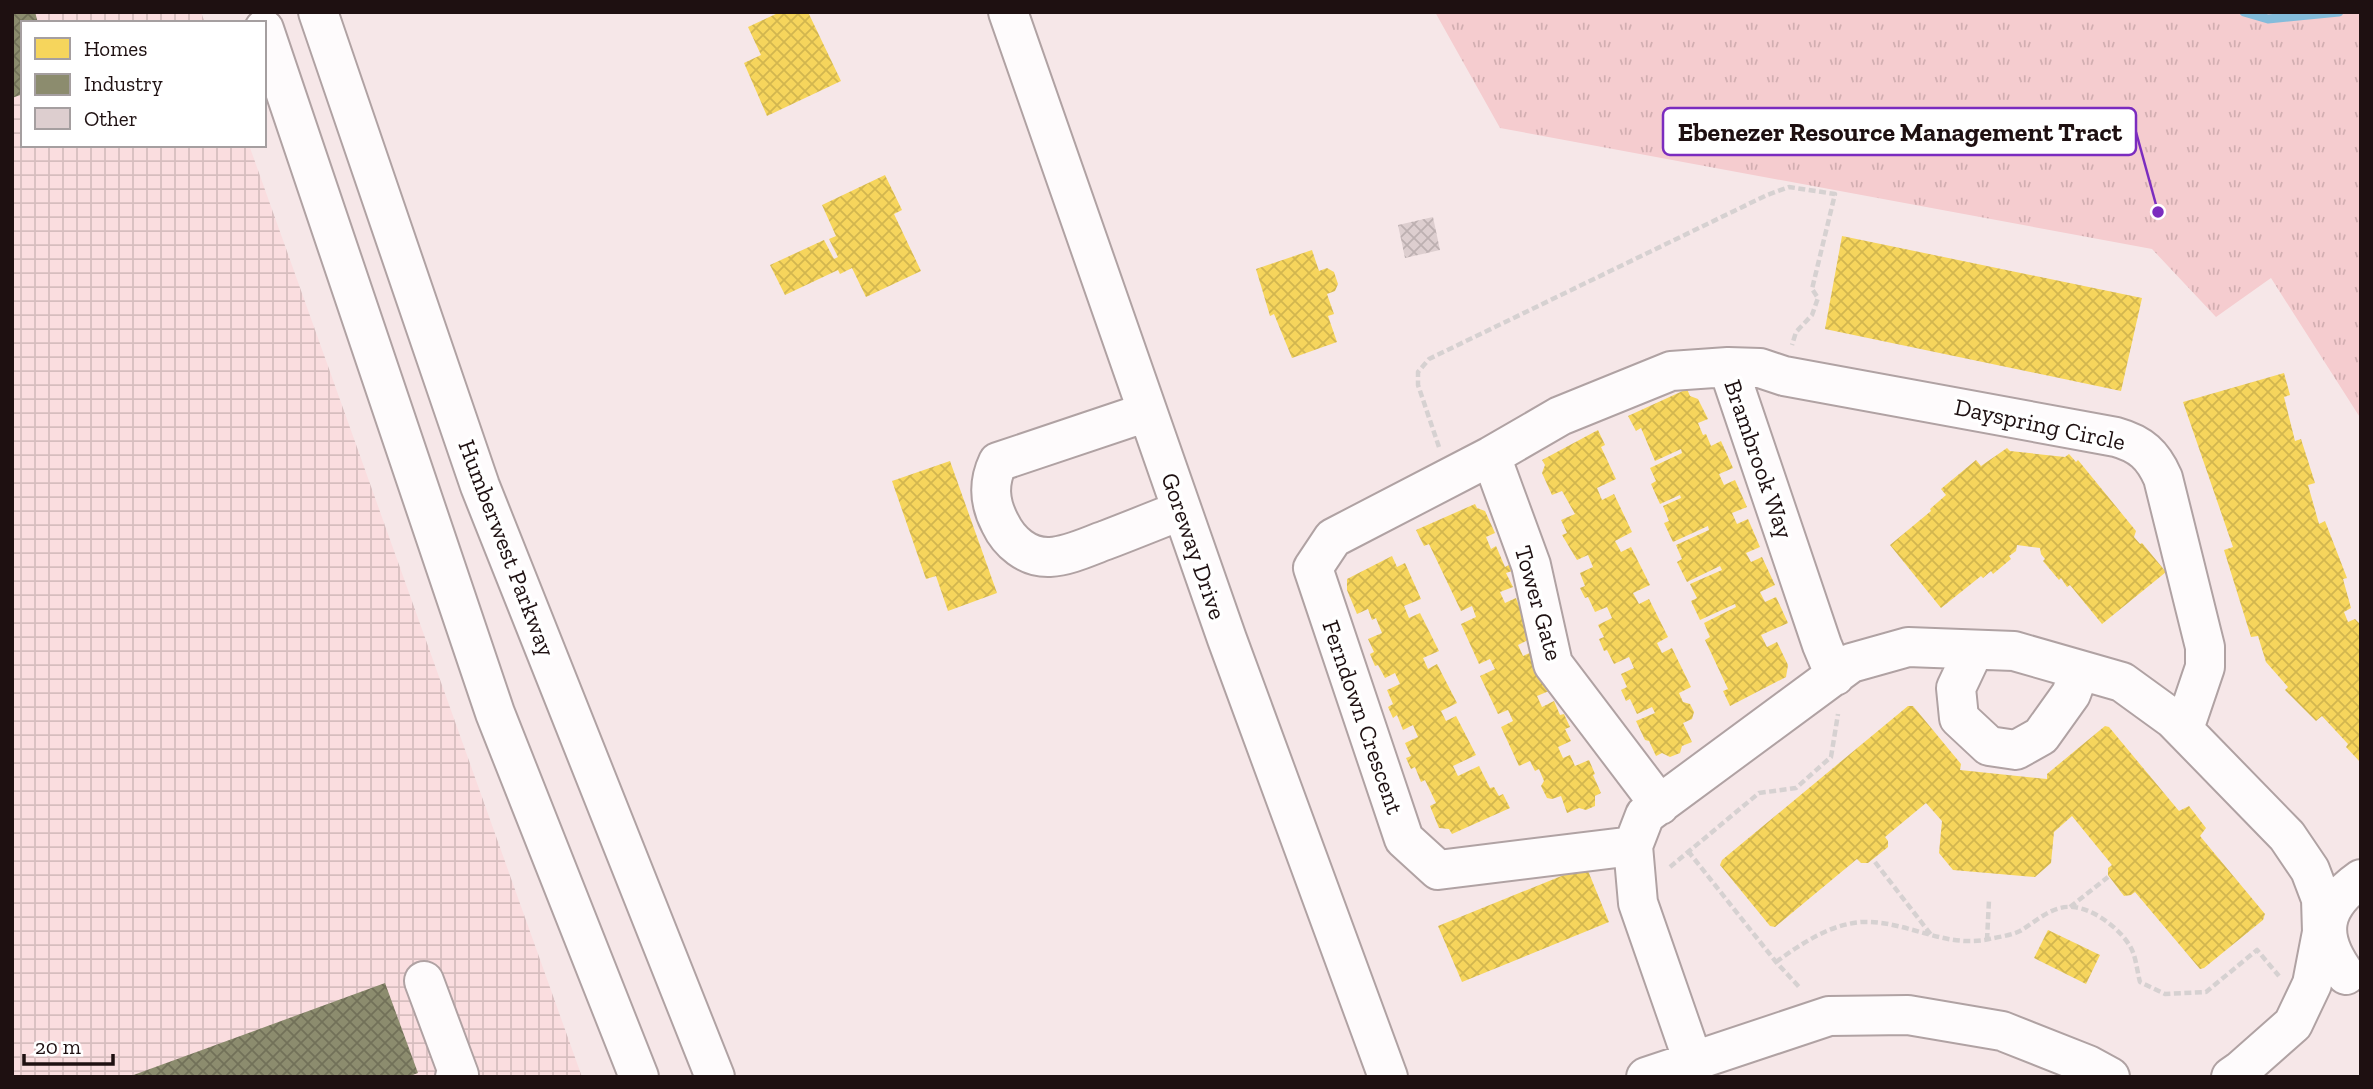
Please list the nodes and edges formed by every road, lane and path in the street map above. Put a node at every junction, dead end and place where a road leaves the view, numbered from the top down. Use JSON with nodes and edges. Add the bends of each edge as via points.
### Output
{"nodes":[{"id":1,"x":318,"y":12,"type":"edge"},
{"id":2,"x":1008,"y":12,"type":"edge"},
{"id":3,"x":266,"y":35,"type":"edge"},
{"id":4,"x":1728,"y":367,"type":"junction"},
{"id":5,"x":1784,"y":376,"type":"junction"},
{"id":6,"x":1147,"y":412,"type":"junction"},
{"id":7,"x":1491,"y":456,"type":"junction"},
{"id":8,"x":1452,"y":477,"type":"junction"},
{"id":9,"x":1182,"y":510,"type":"junction"},
{"id":10,"x":1975,"y":650,"type":"junction"},
{"id":11,"x":2080,"y":670,"type":"junction"},
{"id":12,"x":1837,"y":694,"type":"junction"},
{"id":13,"x":2184,"y":729,"type":"junction"},
{"id":14,"x":1660,"y":805,"type":"junction"},
{"id":15,"x":1633,"y":846,"type":"junction"},
{"id":16,"x":1688,"y":851,"type":"junction"},
{"id":17,"x":1875,"y":862,"type":"dead end"},
{"id":18,"x":2108,"y":877,"type":"dead end"},
{"id":19,"x":1636,"y":887,"type":"junction"},
{"id":20,"x":2341,"y":895,"type":"edge"},
{"id":21,"x":1989,"y":900,"type":"dead end"},
{"id":22,"x":2070,"y":908,"type":"junction"},
{"id":23,"x":1933,"y":937,"type":"junction"},
{"id":24,"x":1987,"y":940,"type":"junction"},
{"id":25,"x":1776,"y":962,"type":"junction"},
{"id":26,"x":2342,"y":970,"type":"edge"},
{"id":27,"x":424,"y":981,"type":"dead end"},
{"id":28,"x":2303,"y":1003,"type":"junction"},
{"id":29,"x":1839,"y":1016,"type":"junction"},
{"id":30,"x":1693,"y":1060,"type":"junction"},
{"id":31,"x":455,"y":1077,"type":"edge"},
{"id":32,"x":639,"y":1077,"type":"edge"},
{"id":33,"x":715,"y":1077,"type":"edge"},
{"id":34,"x":1388,"y":1077,"type":"edge"},
{"id":35,"x":1646,"y":1077,"type":"edge"},
{"id":36,"x":2110,"y":1077,"type":"edge"},
{"id":37,"x":2231,"y":1077,"type":"edge"}],
"edges":[{"from":1,"to":33,"type":"street","name":"Humberwest Parkway","via":[[480,485]]},
{"from":2,"to":6,"type":"street","name":"Goreway Drive"},
{"from":3,"to":32,"type":"street","via":[[495,713]]},
{"from":4,"to":5,"type":"street","name":"Dayspring Circle","via":[[1760,368]]},
{"from":4,"to":7,"type":"street","name":"Brambrook Way","via":[[1671,371],[1560,416]]},
{"from":4,"to":12,"type":"street","name":"Brambrook Way"},
{"from":5,"to":8,"type":"path","via":[[1796,332],[1812,315],[1818,298],[1812,289],[1835,194],[1789,187],[1429,359],[1418,372],[1418,385]]},
{"from":5,"to":13,"type":"street","name":"Dayspring Circle","via":[[2116,437],[2147,451],[2163,478],[2205,647],[2204,667]]},
{"from":6,"to":9,"type":"street","name":"Goreway Drive"},
{"from":6,"to":9,"type":"street","via":[[998,462],[990,493],[994,513],[1007,537],[1023,551],[1048,557],[1074,552]]},
{"from":7,"to":8,"type":"street","name":"Ferndown Crescent"},
{"from":7,"to":14,"type":"street","name":"Tower Gate","via":[[1531,565],[1553,664]]},
{"from":8,"to":15,"type":"street","name":"Ferndown Crescent","via":[[1333,538],[1313,568],[1404,839],[1438,870]]},
{"from":9,"to":34,"type":"street","name":"Goreway Drive"},
{"from":10,"to":11,"type":"street","via":[[2014,651]]},
{"from":10,"to":11,"type":"street","via":[[1956,688],[1959,719],[1989,746],[2016,750],[2041,736],[2071,694]]},
{"from":10,"to":12,"type":"street","via":[[1908,647],[1851,663]]},
{"from":11,"to":13,"type":"street","via":[[2122,681]]},
{"from":12,"to":14,"type":"street"},
{"from":12,"to":16,"type":"path","via":[[1831,757],[1796,788],[1759,793]]},
{"from":13,"to":20,"type":"street","via":[[2287,836],[2310,870],[2321,899]]},
{"from":14,"to":15,"type":"street","via":[[1645,815]]},
{"from":15,"to":19,"type":"street"},
{"from":16,"to":19,"type":"path","via":[[1661,874]]},
{"from":16,"to":25,"type":"path"},
{"from":17,"to":23,"type":"path"},
{"from":18,"to":22,"type":"path"},
{"from":19,"to":30,"type":"street"},
{"from":20,"to":26,"type":"street","via":[[2322,932]]},
{"from":21,"to":24,"type":"path"},
{"from":22,"to":24,"type":"path","via":[[2052,910],[2019,932]]},
{"from":22,"to":28,"type":"path","via":[[2097,916],[2118,931],[2131,947],[2140,982],[2165,994],[2206,992],[2257,950]]},
{"from":23,"to":24,"type":"path"},
{"from":23,"to":25,"type":"path","via":[[1863,922],[1808,939]]},
{"from":25,"to":29,"type":"path","via":[[1799,988]]},
{"from":26,"to":28,"type":"street","via":[[2312,984]]},
{"from":27,"to":31,"type":"street","via":[[459,1075]]},
{"from":28,"to":37,"type":"street","via":[[2293,1024]]},
{"from":29,"to":30,"type":"street"},
{"from":29,"to":36,"type":"street","via":[[1908,1015],[2002,1031]]},
{"from":30,"to":35,"type":"street"}]}
